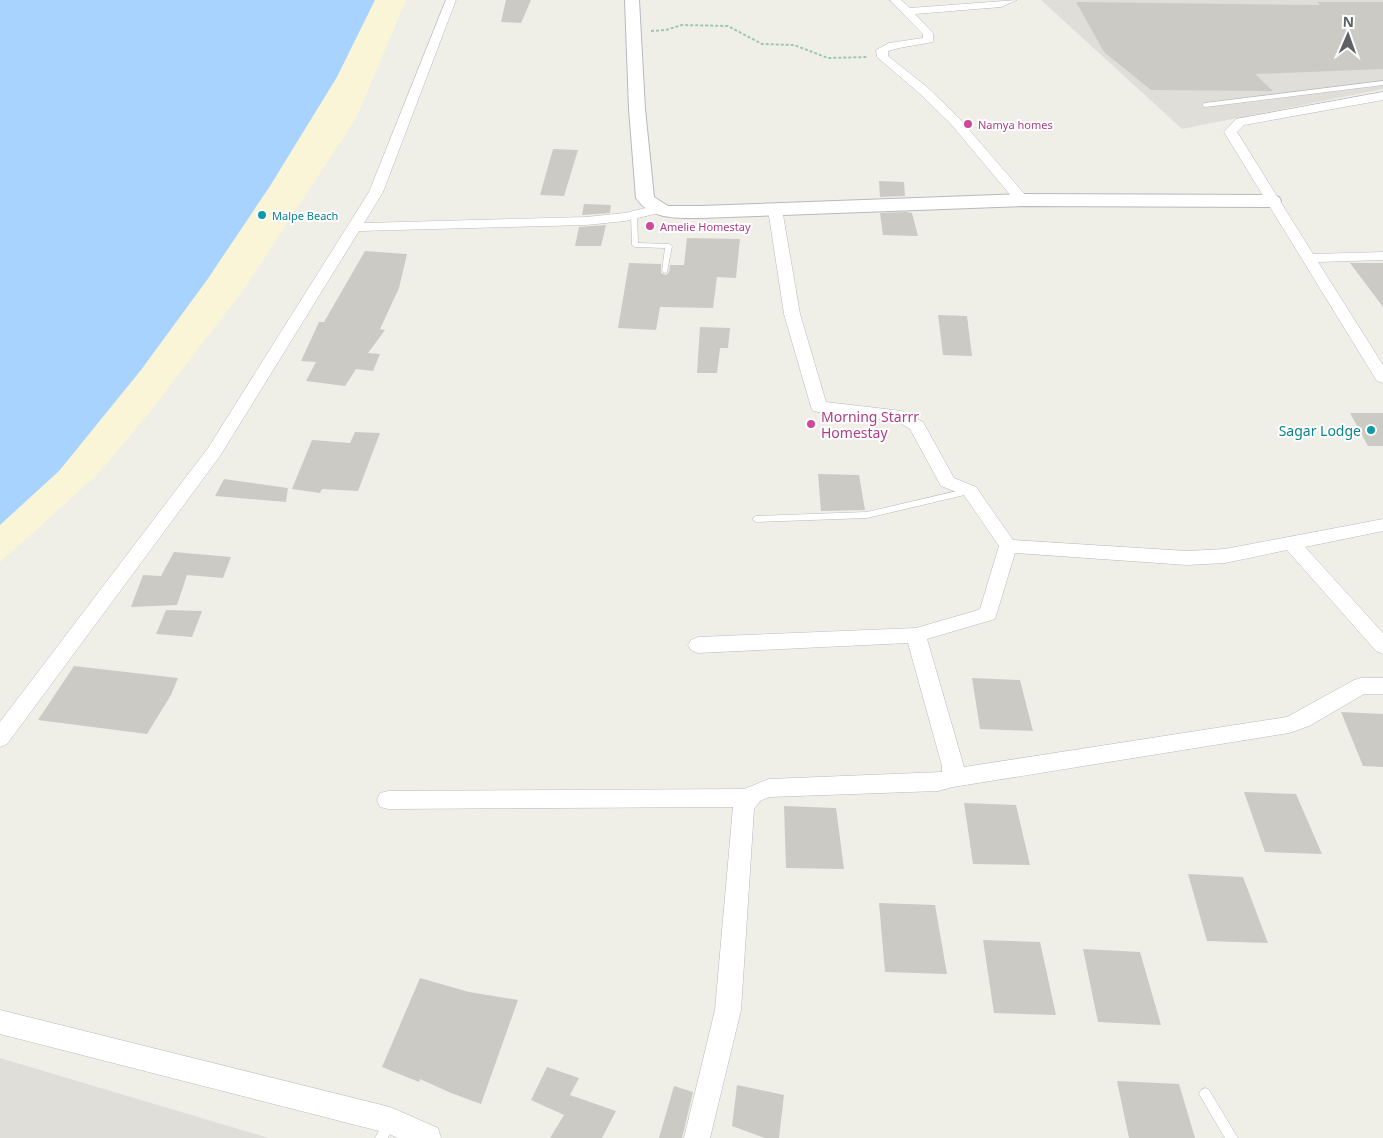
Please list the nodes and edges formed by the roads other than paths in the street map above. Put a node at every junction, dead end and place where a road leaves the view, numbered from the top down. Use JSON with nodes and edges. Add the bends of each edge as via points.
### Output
{"nodes":[{"id":1,"x":451,"y":0,"type":"edge"},
{"id":2,"x":632,"y":0,"type":"edge"},
{"id":3,"x":895,"y":0,"type":"edge"},
{"id":4,"x":1012,"y":0,"type":"edge"},
{"id":5,"x":906,"y":12,"type":"junction"},
{"id":6,"x":1383,"y":83,"type":"edge"},
{"id":7,"x":1383,"y":96,"type":"edge"},
{"id":8,"x":1205,"y":105,"type":"dead end"},
{"id":9,"x":1022,"y":200,"type":"junction"},
{"id":10,"x":1272,"y":201,"type":"junction"},
{"id":11,"x":775,"y":208,"type":"junction"},
{"id":12,"x":658,"y":209,"type":"junction"},
{"id":13,"x":634,"y":215,"type":"junction"},
{"id":14,"x":355,"y":227,"type":"junction"},
{"id":15,"x":1383,"y":256,"type":"edge"},
{"id":16,"x":1308,"y":258,"type":"junction"},
{"id":17,"x":665,"y":271,"type":"dead end"},
{"id":18,"x":1383,"y":378,"type":"edge"},
{"id":19,"x":970,"y":491,"type":"junction"},
{"id":20,"x":756,"y":519,"type":"dead end"},
{"id":21,"x":1383,"y":525,"type":"edge"},
{"id":22,"x":1291,"y":543,"type":"junction"},
{"id":23,"x":1008,"y":546,"type":"junction"},
{"id":24,"x":916,"y":635,"type":"junction"},
{"id":25,"x":698,"y":644,"type":"dead end"},
{"id":26,"x":1383,"y":646,"type":"edge"},
{"id":27,"x":1383,"y":686,"type":"edge"},
{"id":28,"x":0,"y":738,"type":"edge"},
{"id":29,"x":952,"y":778,"type":"junction"},
{"id":30,"x":746,"y":798,"type":"junction"},
{"id":31,"x":388,"y":800,"type":"dead end"},
{"id":32,"x":0,"y":1022,"type":"edge"},
{"id":33,"x":1205,"y":1094,"type":"dead end"},
{"id":34,"x":386,"y":1129,"type":"edge"},
{"id":35,"x":428,"y":1138,"type":"edge"},
{"id":36,"x":697,"y":1138,"type":"edge"},
{"id":37,"x":1232,"y":1138,"type":"edge"}],
"edges":[{"from":1,"to":14,"type":"street","via":[[376,192]]},
{"from":2,"to":12,"type":"street","via":[[645,198]]},
{"from":3,"to":5,"type":"street"},
{"from":4,"to":5,"type":"street","via":[[1001,4]]},
{"from":5,"to":9,"type":"street","via":[[928,33],[929,40],[889,46],[882,50],[883,57],[954,120]]},
{"from":6,"to":8,"type":"lane"},
{"from":7,"to":10,"type":"street","via":[[1240,122],[1230,132]]},
{"from":9,"to":10,"type":"street"},
{"from":9,"to":11,"type":"street"},
{"from":10,"to":16,"type":"street"},
{"from":11,"to":12,"type":"street","via":[[701,212],[663,212]]},
{"from":11,"to":19,"type":"street","via":[[792,314],[819,407],[902,416],[917,426],[947,482]]},
{"from":12,"to":13,"type":"street"},
{"from":13,"to":14,"type":"street","via":[[586,221]]},
{"from":13,"to":17,"type":"lane","via":[[635,245],[669,246]]},
{"from":14,"to":28,"type":"street","via":[[214,452]]},
{"from":15,"to":16,"type":"street"},
{"from":16,"to":18,"type":"street"},
{"from":19,"to":20,"type":"lane","via":[[868,515]]},
{"from":19,"to":23,"type":"street"},
{"from":21,"to":22,"type":"street"},
{"from":22,"to":23,"type":"street","via":[[1225,556],[1187,558]]},
{"from":22,"to":26,"type":"street"},
{"from":23,"to":24,"type":"street","via":[[988,614]]},
{"from":24,"to":25,"type":"street"},
{"from":24,"to":29,"type":"street","via":[[954,766]]},
{"from":27,"to":29,"type":"street","via":[[1361,686],[1289,726]]},
{"from":29,"to":30,"type":"street","via":[[938,782],[769,788]]},
{"from":30,"to":31,"type":"street"},
{"from":30,"to":36,"type":"street","via":[[728,1010]]},
{"from":32,"to":34,"type":"street"},
{"from":33,"to":37,"type":"lane"},
{"from":34,"to":35,"type":"street"}]}
